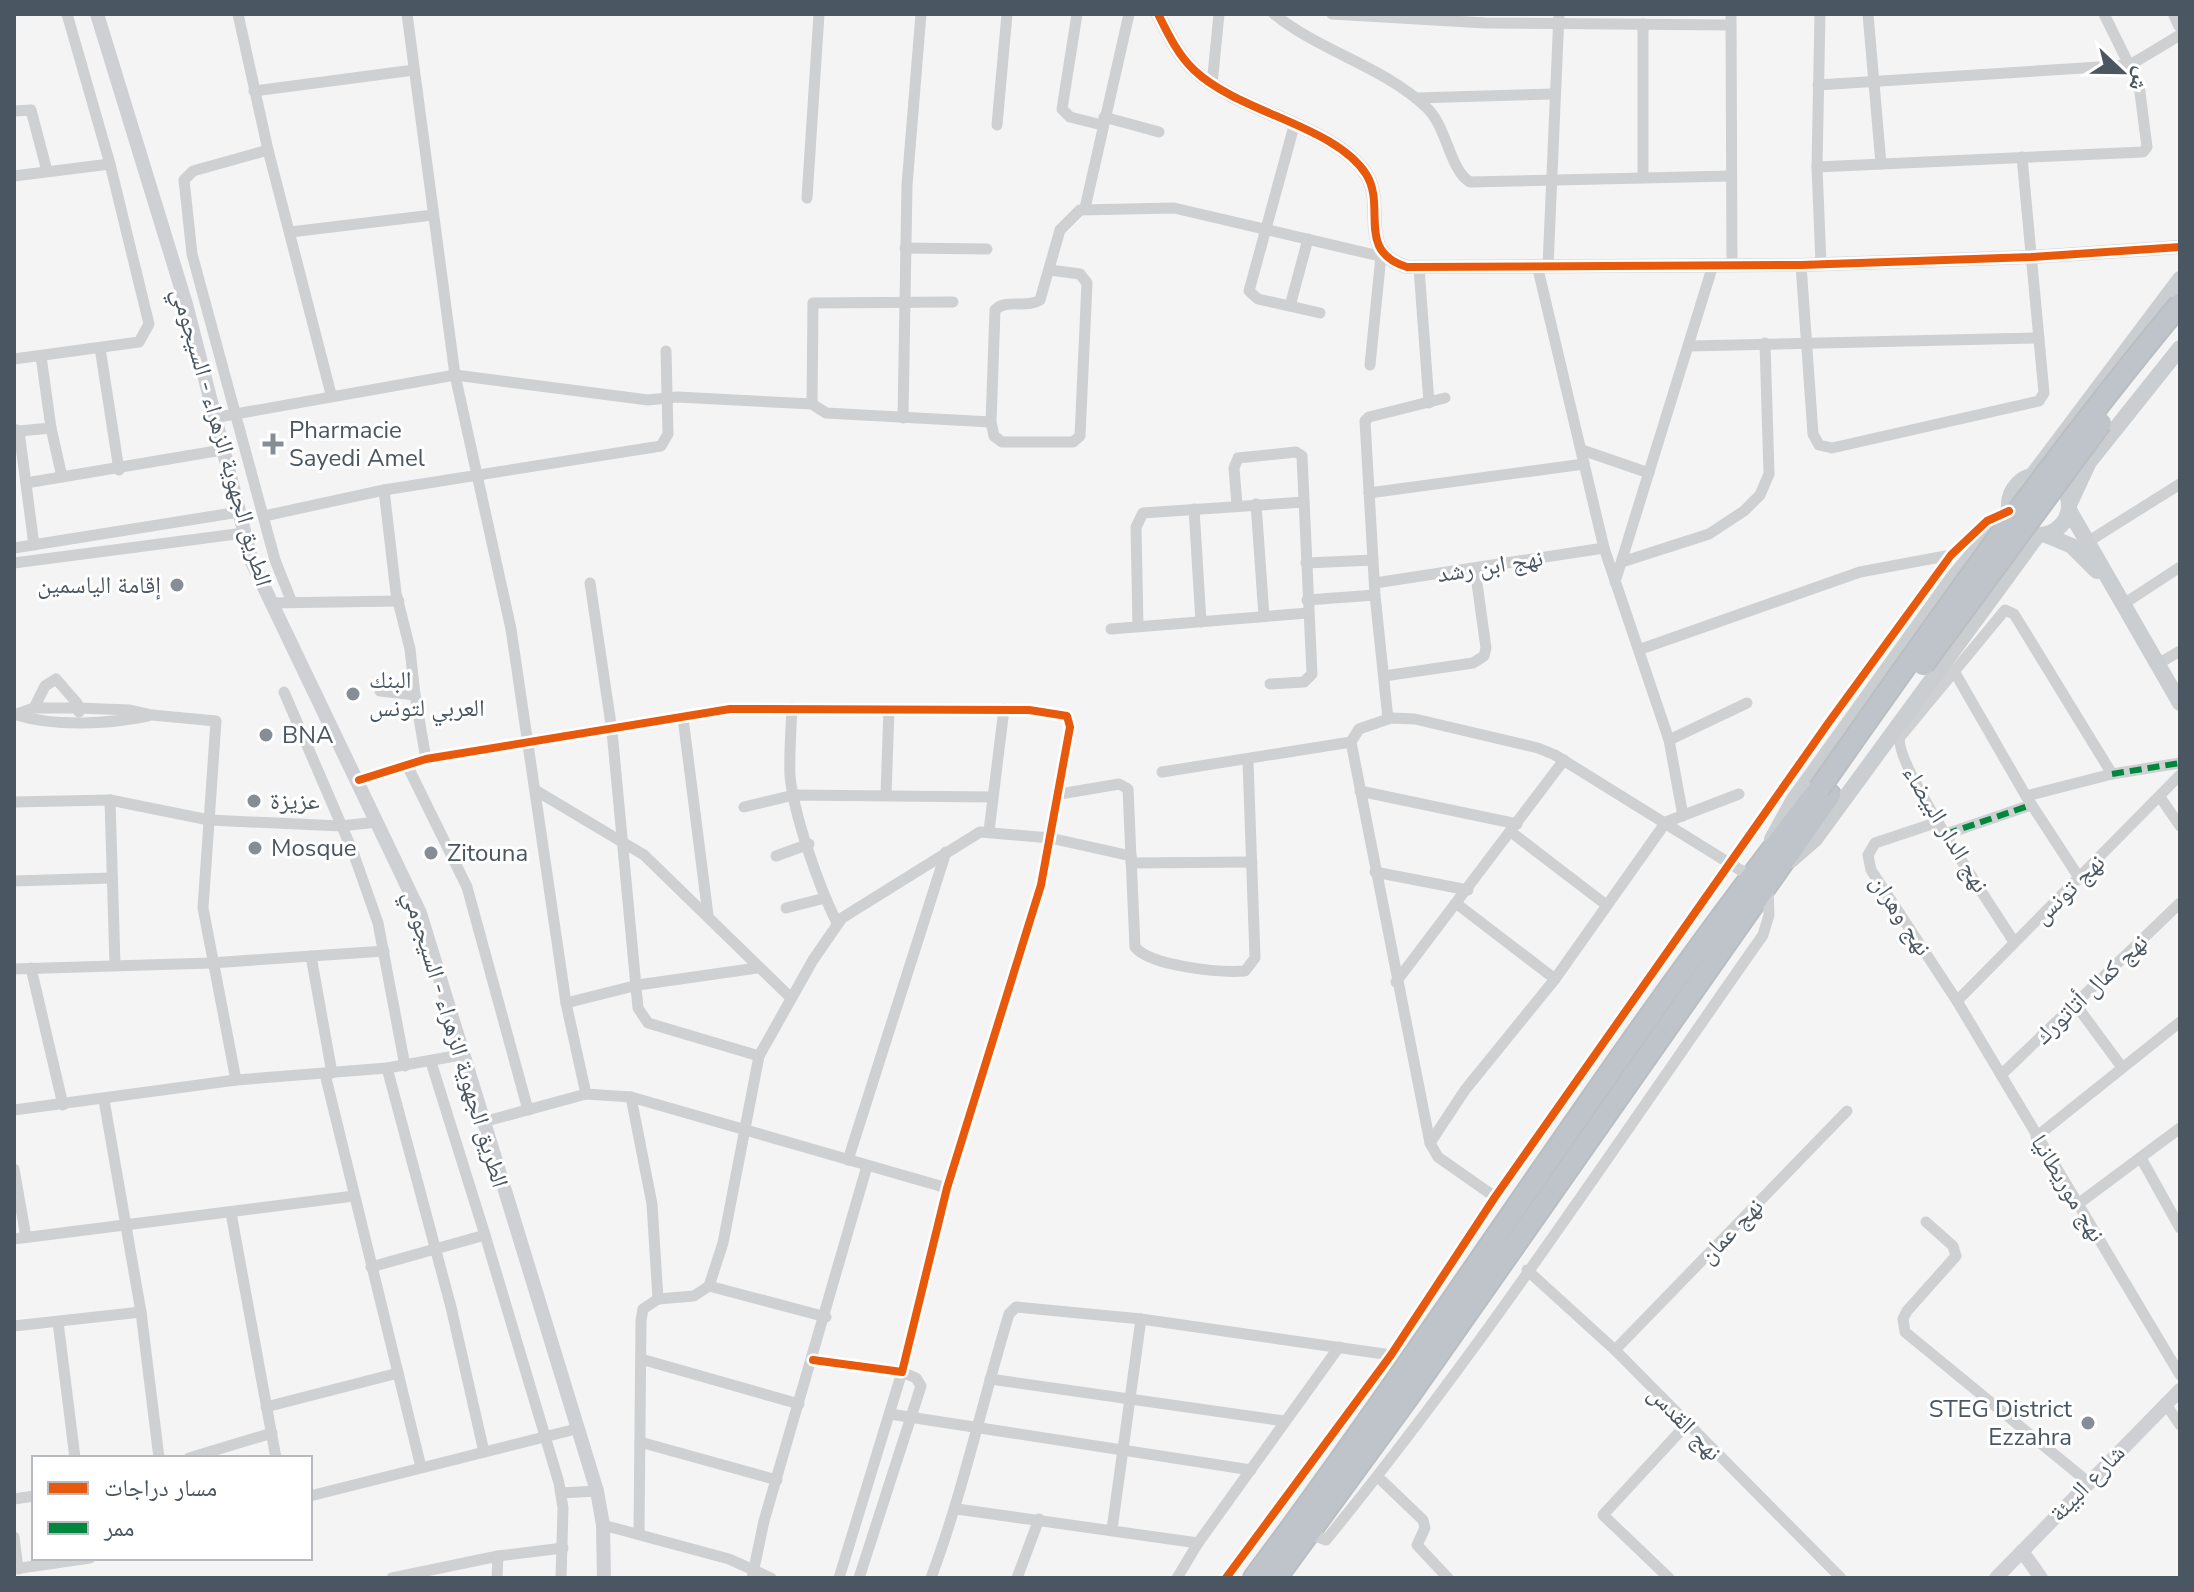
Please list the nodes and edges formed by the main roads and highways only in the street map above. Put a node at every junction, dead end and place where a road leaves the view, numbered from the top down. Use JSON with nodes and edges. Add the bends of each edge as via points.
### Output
{"nodes":[{"id":1,"x":97,"y":14,"type":"edge"},
{"id":2,"x":1158,"y":14,"type":"edge"},
{"id":3,"x":2175,"y":14,"type":"edge"},
{"id":4,"x":2180,"y":25,"type":"edge"},
{"id":5,"x":2180,"y":247,"type":"edge"},
{"id":6,"x":2180,"y":279,"type":"edge"},
{"id":7,"x":2180,"y":304,"type":"edge"},
{"id":8,"x":2180,"y":325,"type":"edge"},
{"id":9,"x":2180,"y":348,"type":"edge"},
{"id":10,"x":2032,"y":476,"type":"junction"},
{"id":11,"x":2069,"y":508,"type":"junction"},
{"id":12,"x":2010,"y":514,"type":"junction"},
{"id":13,"x":2042,"y":535,"type":"junction"},
{"id":14,"x":2112,"y":587,"type":"junction"},
{"id":15,"x":2180,"y":703,"type":"edge"},
{"id":16,"x":1825,"y":792,"type":"junction"},
{"id":17,"x":1761,"y":877,"type":"junction"},
{"id":18,"x":2180,"y":1390,"type":"edge"},
{"id":19,"x":2022,"y":1551,"type":"junction"},
{"id":20,"x":604,"y":1578,"type":"edge"},
{"id":21,"x":1254,"y":1578,"type":"edge"},
{"id":22,"x":1276,"y":1578,"type":"edge"},
{"id":23,"x":1996,"y":1578,"type":"edge"},
{"id":24,"x":2041,"y":1578,"type":"edge"}],
"edges":[{"from":1,"to":20,"type":"main road","name":"الطريق الجهوية الزهراء - السيجومي","via":[[186,304],[244,533],[270,603],[420,913],[597,1491]]},
{"from":2,"to":5,"type":"main road","via":[[1179,53],[1212,85],[1347,154],[1367,175],[1375,236],[1384,257],[1401,265],[1801,265]]},
{"from":3,"to":4,"type":"main road"},
{"from":6,"to":10,"type":"main road"},
{"from":7,"to":16,"type":"highway","bridge":true,"via":[[1960,589]]},
{"from":8,"to":16,"type":"highway","bridge":true},
{"from":9,"to":11,"type":"main road","via":[[2089,462]]},
{"from":10,"to":11,"type":"main road","via":[[2053,478],[2067,494]]},
{"from":10,"to":12,"type":"main road","via":[[2013,489]]},
{"from":11,"to":13,"type":"main road","via":[[2061,526]]},
{"from":11,"to":14,"type":"main road"},
{"from":12,"to":13,"type":"main road","via":[[2021,530]]},
{"from":12,"to":17,"type":"main road","via":[[1954,577],[1793,801]]},
{"from":13,"to":14,"type":"main road","via":[[2080,552]]},
{"from":13,"to":17,"type":"main road","via":[[1815,839]]},
{"from":14,"to":15,"type":"main road"},
{"from":16,"to":17,"type":"highway"},
{"from":17,"to":21,"type":"highway","via":[[1516,1203],[1394,1388]]},
{"from":17,"to":22,"type":"highway","via":[[1409,1396]]},
{"from":18,"to":19,"type":"main road","name":"شارع البيئة"},
{"from":19,"to":23,"type":"main road","name":"شارع البيئة"},
{"from":19,"to":24,"type":"main road"}]}
